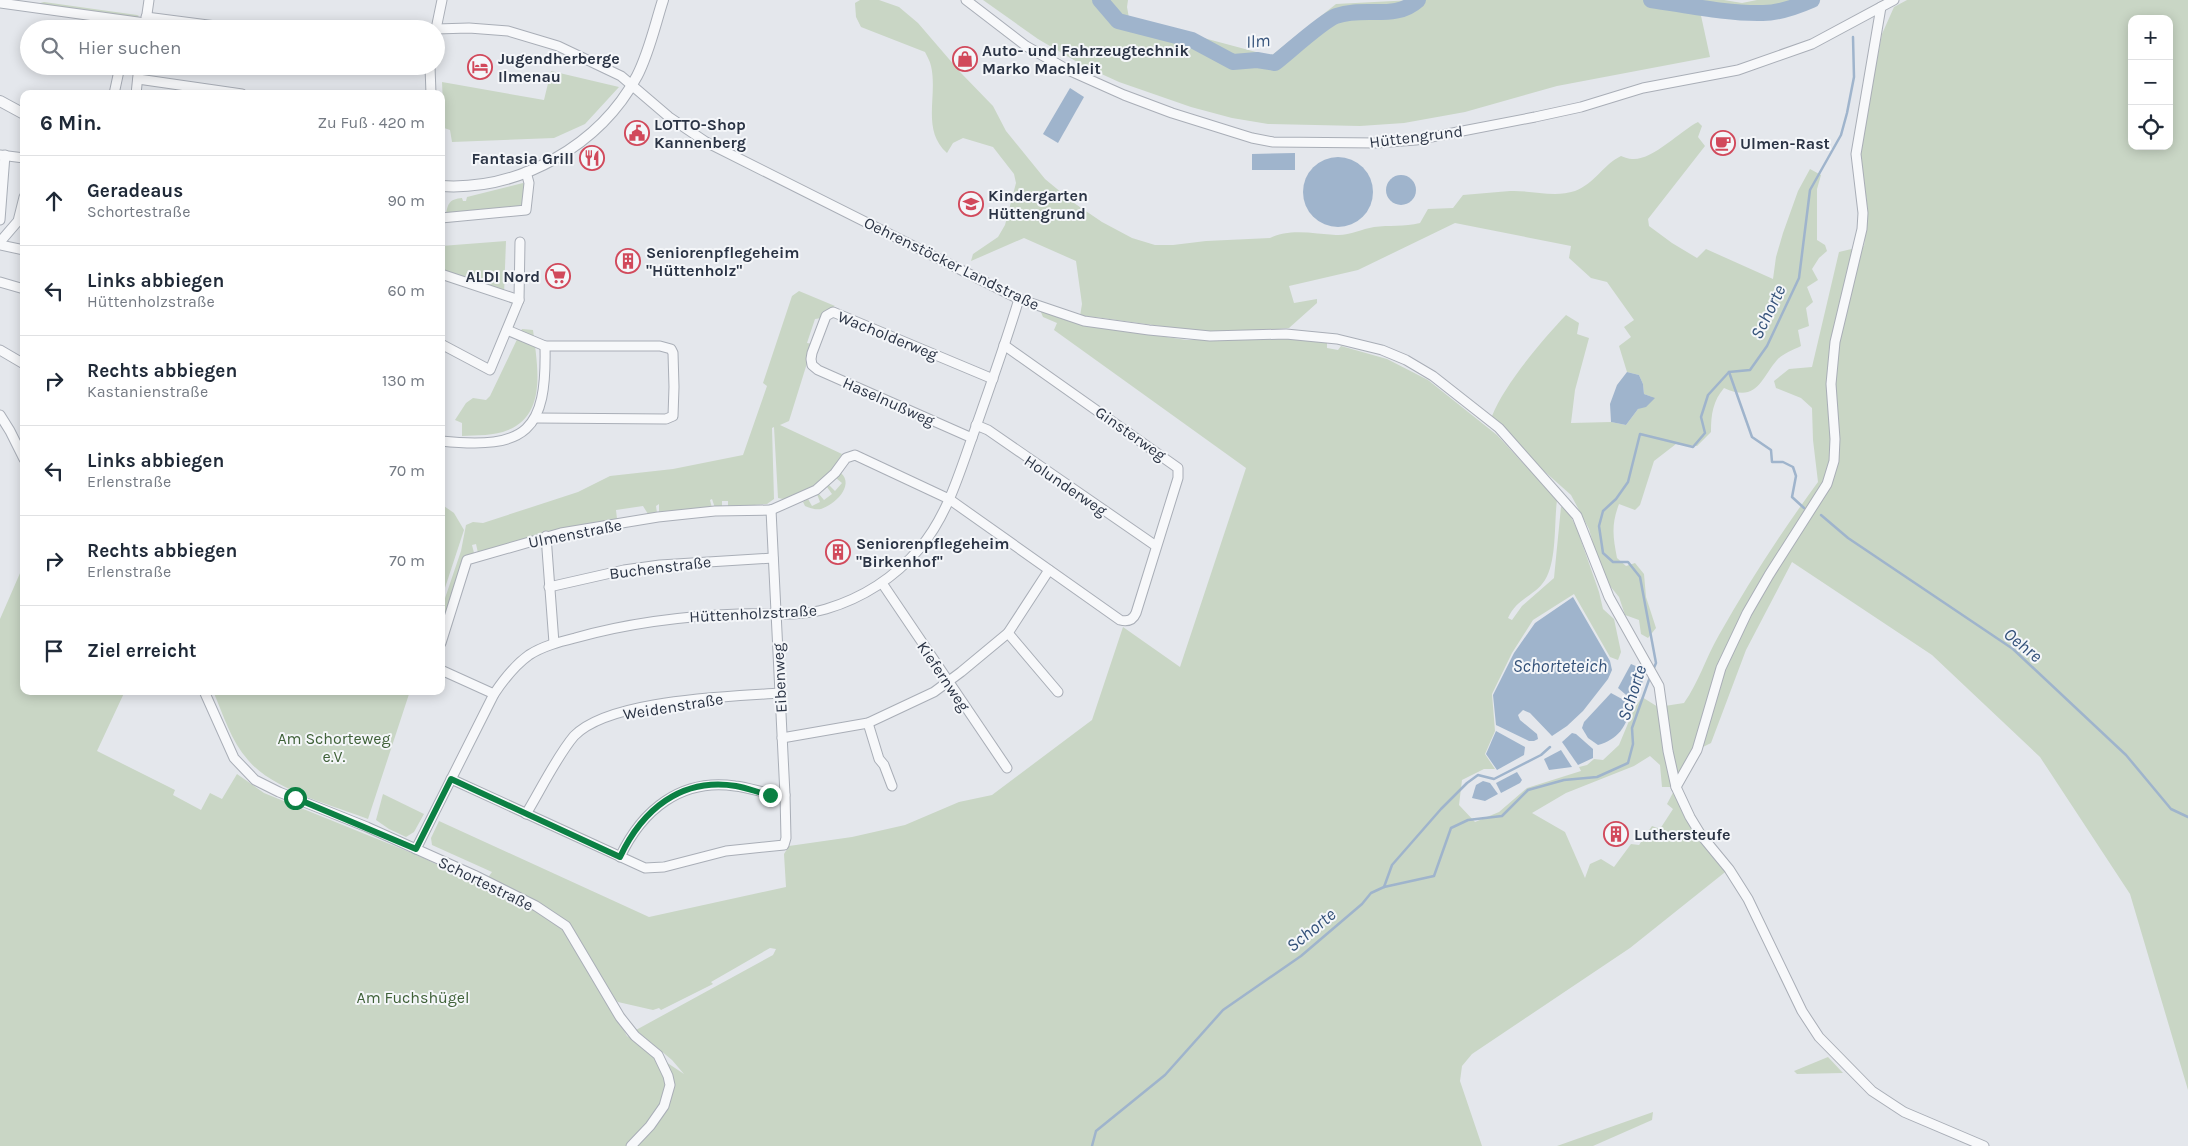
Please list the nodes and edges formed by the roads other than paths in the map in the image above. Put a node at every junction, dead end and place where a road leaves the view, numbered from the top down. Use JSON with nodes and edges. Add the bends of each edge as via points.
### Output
{"nodes":[{"id":1,"x":149,"y":0,"type":"edge"},
{"id":2,"x":442,"y":0,"type":"edge"},
{"id":3,"x":663,"y":0,"type":"edge"},
{"id":4,"x":966,"y":0,"type":"edge"},
{"id":5,"x":1894,"y":0,"type":"edge"},
{"id":6,"x":0,"y":3,"type":"edge"},
{"id":7,"x":1879,"y":4,"type":"edge"},
{"id":8,"x":100,"y":20,"type":"edge"},
{"id":9,"x":146,"y":20,"type":"edge"},
{"id":10,"x":438,"y":20,"type":"edge"},
{"id":11,"x":445,"y":29,"type":"edge"},
{"id":12,"x":118,"y":75,"type":"edge"},
{"id":13,"x":139,"y":75,"type":"edge"},
{"id":14,"x":430,"y":75,"type":"edge"},
{"id":15,"x":138,"y":79,"type":"junction"},
{"id":16,"x":631,"y":85,"type":"junction"},
{"id":17,"x":115,"y":90,"type":"edge"},
{"id":18,"x":137,"y":90,"type":"edge"},
{"id":19,"x":214,"y":90,"type":"edge"},
{"id":20,"x":431,"y":90,"type":"edge"},
{"id":21,"x":0,"y":101,"type":"edge"},
{"id":22,"x":20,"y":112,"type":"edge"},
{"id":23,"x":3,"y":155,"type":"edge"},
{"id":24,"x":20,"y":157,"type":"edge"},
{"id":25,"x":526,"y":172,"type":"junction"},
{"id":26,"x":445,"y":186,"type":"edge"},
{"id":27,"x":20,"y":213,"type":"edge"},
{"id":28,"x":445,"y":218,"type":"edge"},
{"id":29,"x":0,"y":220,"type":"edge"},
{"id":30,"x":520,"y":242,"type":"dead end"},
{"id":31,"x":0,"y":243,"type":"edge"},
{"id":32,"x":20,"y":249,"type":"edge"},
{"id":33,"x":445,"y":275,"type":"edge"},
{"id":34,"x":0,"y":282,"type":"edge"},
{"id":35,"x":20,"y":287,"type":"edge"},
{"id":36,"x":1019,"y":299,"type":"junction"},
{"id":37,"x":519,"y":300,"type":"junction"},
{"id":38,"x":507,"y":330,"type":"junction"},
{"id":39,"x":1004,"y":345,"type":"junction"},
{"id":40,"x":445,"y":346,"type":"edge"},
{"id":41,"x":544,"y":346,"type":"junction"},
{"id":42,"x":0,"y":350,"type":"edge"},
{"id":43,"x":810,"y":359,"type":"joint"},
{"id":44,"x":20,"y":362,"type":"edge"},
{"id":45,"x":993,"y":379,"type":"junction"},
{"id":46,"x":0,"y":415,"type":"edge"},
{"id":47,"x":536,"y":418,"type":"junction"},
{"id":48,"x":976,"y":425,"type":"junction"},
{"id":49,"x":972,"y":438,"type":"junction"},
{"id":50,"x":445,"y":441,"type":"edge"},
{"id":51,"x":20,"y":452,"type":"edge"},
{"id":52,"x":949,"y":499,"type":"junction"},
{"id":53,"x":771,"y":510,"type":"junction"},
{"id":54,"x":546,"y":536,"type":"junction"},
{"id":55,"x":1156,"y":546,"type":"junction"},
{"id":56,"x":772,"y":558,"type":"junction"},
{"id":57,"x":1049,"y":570,"type":"junction"},
{"id":58,"x":882,"y":583,"type":"junction"},
{"id":59,"x":549,"y":587,"type":"junction"},
{"id":60,"x":775,"y":614,"type":"junction"},
{"id":61,"x":445,"y":630,"type":"edge"},
{"id":62,"x":1008,"y":633,"type":"junction"},
{"id":63,"x":554,"y":643,"type":"junction"},
{"id":64,"x":445,"y":672,"type":"edge"},
{"id":65,"x":948,"y":682,"type":"junction"},
{"id":66,"x":1058,"y":692,"type":"dead end"},
{"id":67,"x":780,"y":693,"type":"junction"},
{"id":68,"x":494,"y":694,"type":"junction"},
{"id":69,"x":206,"y":695,"type":"edge"},
{"id":70,"x":868,"y":722,"type":"junction"},
{"id":71,"x":782,"y":738,"type":"junction"},
{"id":72,"x":1007,"y":768,"type":"dead end"},
{"id":73,"x":451,"y":779,"type":"junction"},
{"id":74,"x":892,"y":786,"type":"dead end"},
{"id":75,"x":1676,"y":787,"type":"junction"},
{"id":76,"x":784,"y":795,"type":"junction"},
{"id":77,"x":526,"y":814,"type":"junction"},
{"id":78,"x":416,"y":849,"type":"junction"},
{"id":79,"x":620,"y":857,"type":"junction"},
{"id":80,"x":631,"y":1146,"type":"edge"},
{"id":81,"x":1984,"y":1146,"type":"edge"}],
"edges":[{"from":1,"to":9,"type":"street"},
{"from":2,"to":10,"type":"street"},
{"from":3,"to":16,"type":"street"},
{"from":4,"to":7,"type":"street","name":"Hüttengrund","via":[[1026,46],[1116,92],[1252,138],[1308,143],[1416,140],[1582,107],[1643,88],[1730,72],[1812,44]]},
{"from":5,"to":7,"type":"street","name":"Hüttengrund"},
{"from":6,"to":8,"type":"street"},
{"from":7,"to":75,"type":"street","via":[[1856,154],[1862,229],[1835,342],[1831,384],[1834,461],[1828,484],[1747,613],[1721,668],[1697,750]]},
{"from":11,"to":16,"type":"street","name":"Oehrenstöcker Landstraße","via":[[508,31],[558,46],[621,76]]},
{"from":12,"to":17,"type":"street"},
{"from":13,"to":15,"type":"street"},
{"from":14,"to":20,"type":"street"},
{"from":15,"to":18,"type":"street"},
{"from":15,"to":19,"type":"street"},
{"from":16,"to":25,"type":"street","via":[[587,137],[568,151]]},
{"from":16,"to":36,"type":"street","name":"Oehrenstöcker Landstraße","via":[[706,142]]},
{"from":21,"to":22,"type":"street"},
{"from":23,"to":24,"type":"street"},
{"from":23,"to":29,"type":"street"},
{"from":25,"to":26,"type":"street","via":[[472,186]]},
{"from":25,"to":28,"type":"street","via":[[529,183],[526,210]]},
{"from":27,"to":31,"type":"street","via":[[18,221]]},
{"from":30,"to":37,"type":"street"},
{"from":31,"to":32,"type":"street"},
{"from":33,"to":37,"type":"street"},
{"from":34,"to":35,"type":"street"},
{"from":36,"to":39,"type":"street","name":"Hüttenholzstraße"},
{"from":36,"to":75,"type":"street","name":"Oehrenstöcker Landstraße","via":[[1084,321],[1194,336],[1312,336],[1382,350],[1432,376],[1499,428],[1577,516],[1609,597],[1659,686]]},
{"from":37,"to":38,"type":"street"},
{"from":38,"to":40,"type":"street","via":[[490,370]]},
{"from":38,"to":41,"type":"street"},
{"from":39,"to":45,"type":"street","name":"Hüttenholzstraße"},
{"from":39,"to":55,"type":"street","name":"Ginsterweg","via":[[1178,468],[1178,478]]},
{"from":41,"to":47,"type":"street","via":[[543,393]]},
{"from":41,"to":47,"type":"street","via":[[634,345],[671,349],[674,408],[673,416],[666,419]]},
{"from":42,"to":44,"type":"street"},
{"from":43,"to":45,"type":"street","name":"Wacholderweg","via":[[826,316],[833,312]]},
{"from":43,"to":49,"type":"street","name":"Haselnußweg","via":[[818,370]]},
{"from":45,"to":48,"type":"street","name":"Hüttenholzstraße"},
{"from":46,"to":51,"type":"street"},
{"from":47,"to":50,"type":"street","via":[[526,430],[512,438],[471,443]]},
{"from":48,"to":49,"type":"street","name":"Hüttenholzstraße"},
{"from":48,"to":55,"type":"street","name":"Holunderweg","via":[[988,430]]},
{"from":49,"to":52,"type":"street","name":"Hüttenholzstraße"},
{"from":52,"to":53,"type":"street","via":[[852,455],[816,490]]},
{"from":52,"to":57,"type":"street"},
{"from":52,"to":58,"type":"street","name":"Hüttenholzstraße","via":[[920,547]]},
{"from":53,"to":54,"type":"street","name":"Ulmenstraße","via":[[658,517]]},
{"from":53,"to":56,"type":"street","name":"Eibenweg"},
{"from":54,"to":59,"type":"street"},
{"from":54,"to":61,"type":"street","name":"Ulmenstraße","via":[[467,560]]},
{"from":55,"to":57,"type":"street","name":"Ginsterweg","via":[[1134,617],[1128,620],[1120,620]]},
{"from":56,"to":59,"type":"street","name":"Buchenstraße","via":[[660,565]]},
{"from":56,"to":60,"type":"street","name":"Eibenweg"},
{"from":57,"to":62,"type":"street"},
{"from":58,"to":60,"type":"street","name":"Hüttenholzstraße","via":[[826,609]]},
{"from":58,"to":65,"type":"street","name":"Kiefernweg"},
{"from":59,"to":63,"type":"street"},
{"from":60,"to":63,"type":"street","name":"Hüttenholzstraße","via":[[709,615],[663,620]]},
{"from":60,"to":67,"type":"street","name":"Eibenweg"},
{"from":62,"to":65,"type":"street"},
{"from":62,"to":66,"type":"street"},
{"from":63,"to":68,"type":"street","name":"Hüttenholzstraße","via":[[518,664]]},
{"from":64,"to":68,"type":"street"},
{"from":65,"to":70,"type":"street","via":[[910,704]]},
{"from":65,"to":72,"type":"street","name":"Kiefernweg"},
{"from":67,"to":71,"type":"street","name":"Eibenweg"},
{"from":67,"to":77,"type":"street","name":"Weidenstraße","via":[[674,703],[632,710],[596,722],[569,743]]},
{"from":68,"to":73,"type":"street","name":"Hüttenholzstraße"},
{"from":69,"to":78,"type":"street","name":"Schortestraße","via":[[234,758],[255,780]]},
{"from":70,"to":71,"type":"street"},
{"from":70,"to":74,"type":"street","via":[[879,759]]},
{"from":71,"to":76,"type":"street","name":"Eibenweg"},
{"from":73,"to":77,"type":"street"},
{"from":73,"to":78,"type":"street","name":"Hüttenholzstraße"},
{"from":75,"to":81,"type":"street","name":"Oehrenstöcker Landstraße","via":[[1701,836],[1729,869],[1748,899],[1802,1011],[1819,1037],[1872,1091],[1904,1112]]},
{"from":76,"to":79,"type":"street","via":[[720,785],[682,792],[654,808],[641,821]]},
{"from":76,"to":79,"type":"street","name":"Eibenweg","via":[[784,845],[726,851],[657,869],[640,867]]},
{"from":77,"to":79,"type":"street"},
{"from":78,"to":80,"type":"street","name":"Schortestraße","via":[[499,887],[566,926],[620,1017],[635,1036],[658,1055],[668,1076],[670,1085],[664,1106]]}]}
